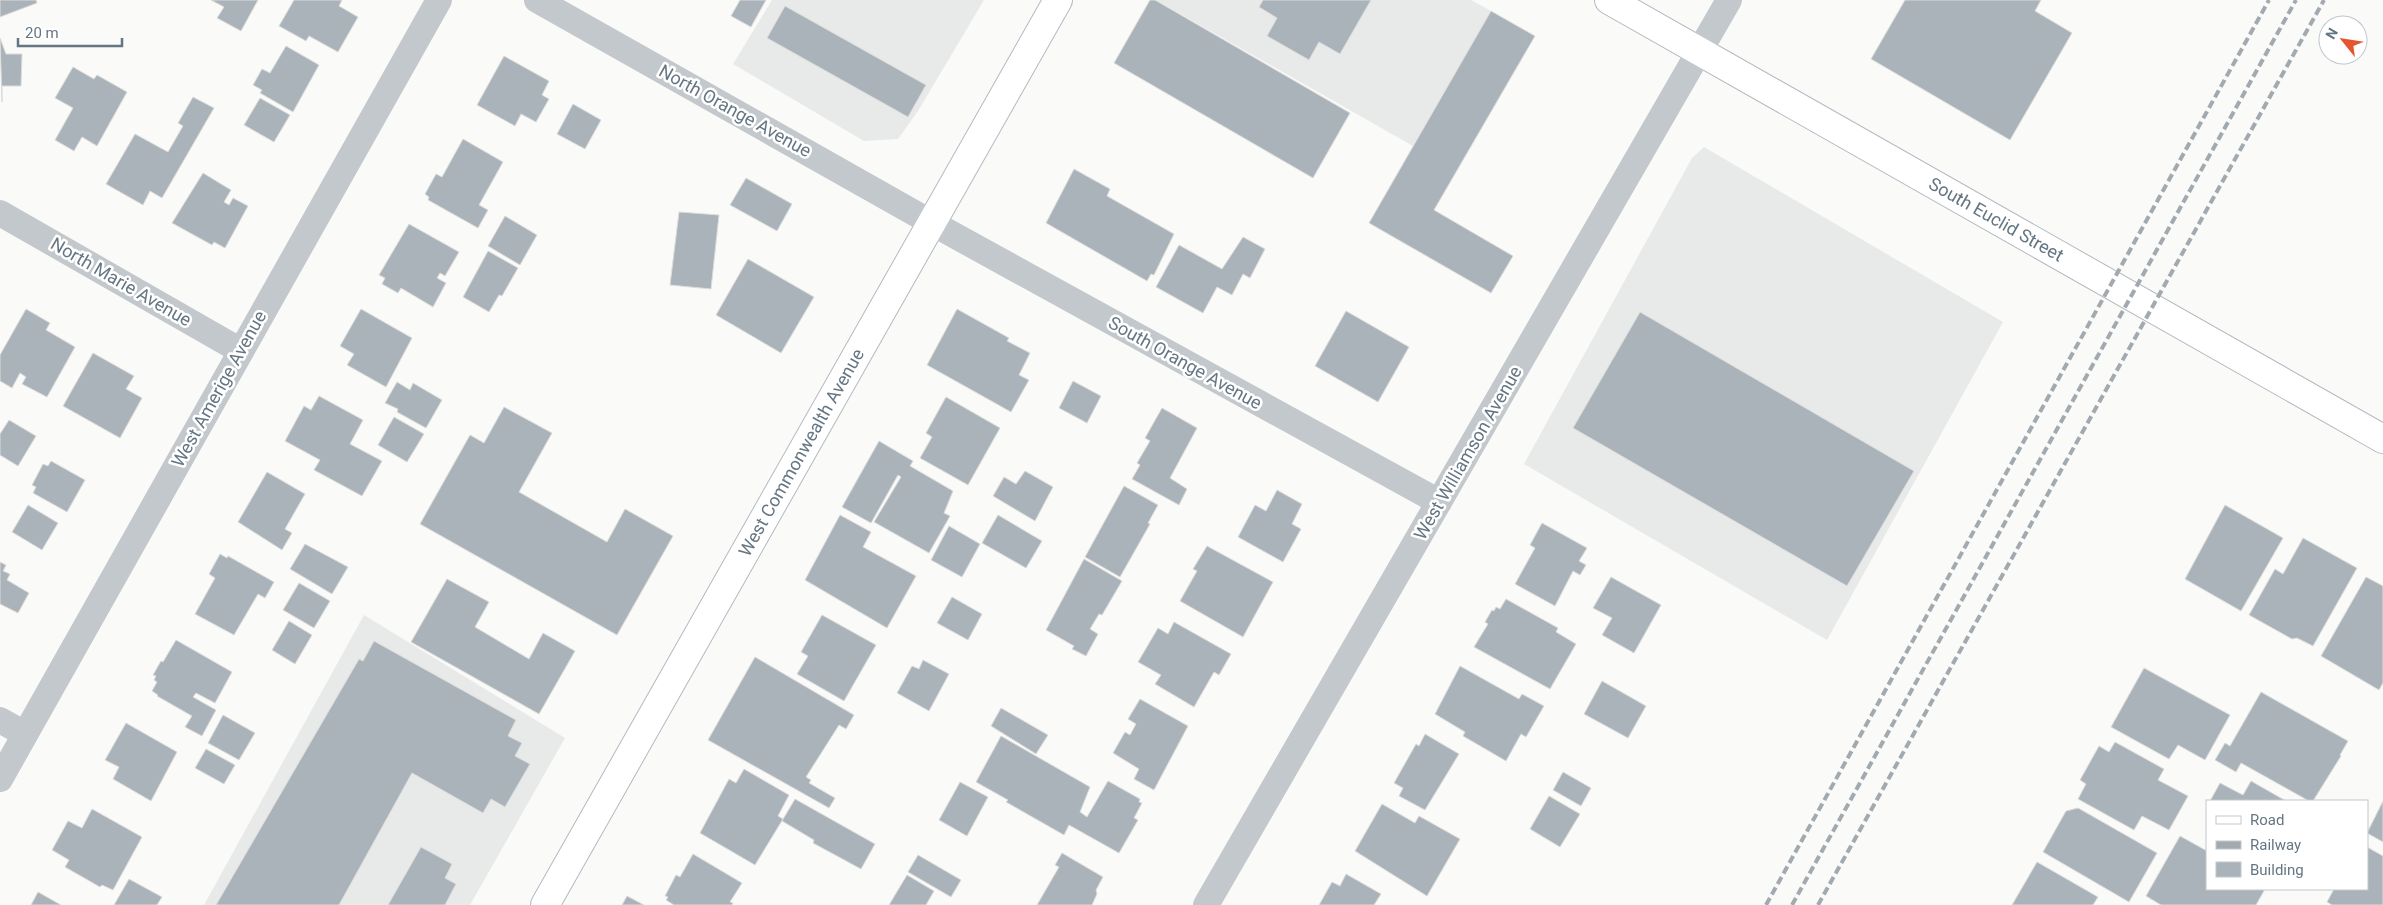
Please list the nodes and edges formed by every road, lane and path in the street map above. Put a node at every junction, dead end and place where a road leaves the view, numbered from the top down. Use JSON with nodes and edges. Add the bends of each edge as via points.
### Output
{"nodes":[{"id":1,"x":439,"y":0,"type":"edge"},
{"id":2,"x":537,"y":0,"type":"edge"},
{"id":3,"x":1058,"y":0,"type":"edge"},
{"id":4,"x":1609,"y":0,"type":"edge"},
{"id":5,"x":1729,"y":0,"type":"edge"},
{"id":6,"x":1699,"y":52,"type":"junction"},
{"id":7,"x":0,"y":213,"type":"edge"},
{"id":8,"x":932,"y":222,"type":"junction"},
{"id":9,"x":241,"y":351,"type":"junction"},
{"id":10,"x":2383,"y":439,"type":"edge"},
{"id":11,"x":1439,"y":502,"type":"junction"},
{"id":12,"x":0,"y":720,"type":"edge"},
{"id":13,"x":25,"y":734,"type":"junction"},
{"id":14,"x":0,"y":779,"type":"edge"},
{"id":15,"x":544,"y":905,"type":"edge"},
{"id":16,"x":1206,"y":905,"type":"edge"}],
"edges":[{"from":1,"to":9,"type":"street","name":"West Amerige Avenue"},
{"from":2,"to":8,"type":"street","name":"North Orange Avenue"},
{"from":3,"to":8,"type":"main road","name":"West Commonwealth Avenue"},
{"from":4,"to":6,"type":"main road","name":"South Euclid Street"},
{"from":5,"to":6,"type":"street","name":"West Williamson Avenue"},
{"from":6,"to":10,"type":"main road","name":"South Euclid Street"},
{"from":6,"to":11,"type":"street","name":"West Williamson Avenue"},
{"from":7,"to":9,"type":"street","name":"North Marie Avenue"},
{"from":8,"to":11,"type":"street","name":"South Orange Avenue"},
{"from":8,"to":15,"type":"main road","name":"West Commonwealth Avenue"},
{"from":9,"to":13,"type":"street","name":"West Amerige Avenue"},
{"from":11,"to":16,"type":"street","name":"West Williamson Avenue"},
{"from":12,"to":13,"type":"street"},
{"from":13,"to":14,"type":"street","name":"West Amerige Avenue"}]}
